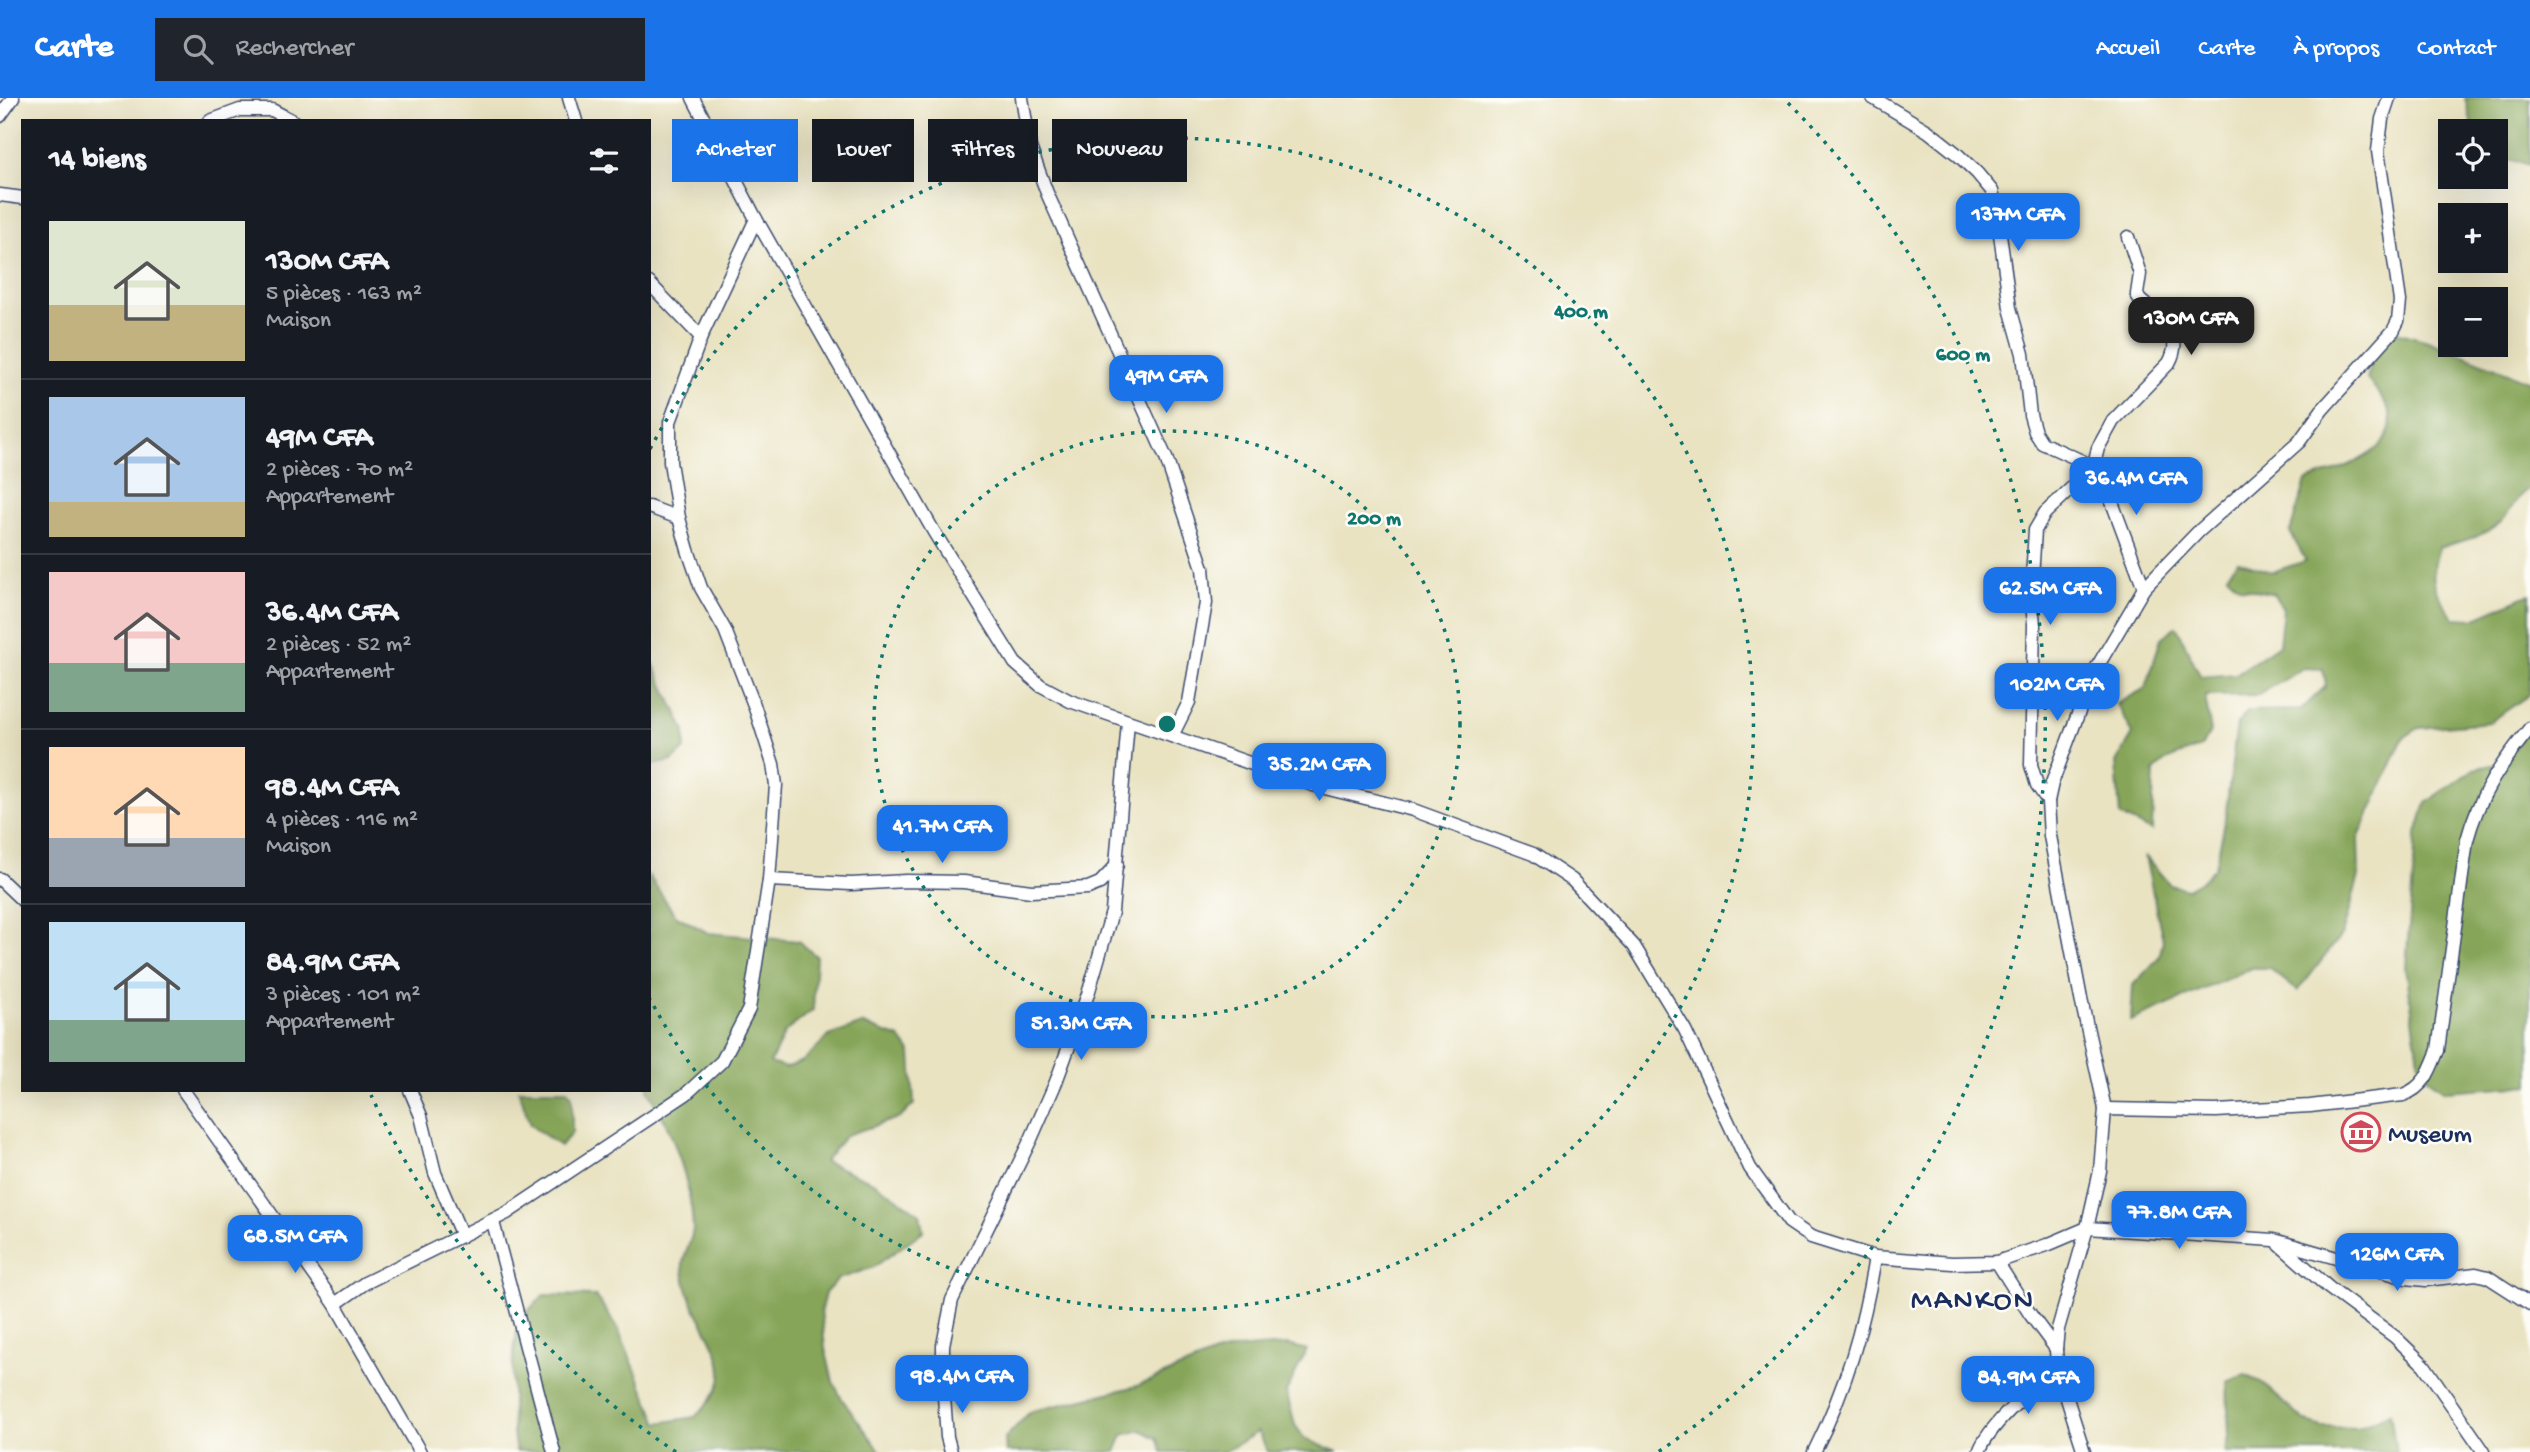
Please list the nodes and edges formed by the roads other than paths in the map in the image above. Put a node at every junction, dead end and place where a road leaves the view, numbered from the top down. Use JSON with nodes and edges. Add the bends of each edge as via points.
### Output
{"nodes":[{"id":1,"x":13,"y":98,"type":"edge"},
{"id":2,"x":571,"y":98,"type":"edge"},
{"id":3,"x":693,"y":98,"type":"edge"},
{"id":4,"x":1023,"y":98,"type":"edge"},
{"id":5,"x":1873,"y":98,"type":"edge"},
{"id":6,"x":2389,"y":98,"type":"edge"},
{"id":7,"x":0,"y":116,"type":"edge"},
{"id":8,"x":215,"y":119,"type":"edge"},
{"id":9,"x":289,"y":119,"type":"edge"},
{"id":10,"x":576,"y":119,"type":"edge"},
{"id":11,"x":0,"y":195,"type":"edge"},
{"id":12,"x":21,"y":198,"type":"edge"},
{"id":13,"x":756,"y":219,"type":"junction"},
{"id":14,"x":2129,"y":237,"type":"dead end"},
{"id":15,"x":651,"y":285,"type":"edge"},
{"id":16,"x":701,"y":337,"type":"junction"},
{"id":17,"x":2093,"y":468,"type":"junction"},
{"id":18,"x":651,"y":508,"type":"edge"},
{"id":19,"x":679,"y":518,"type":"junction"},
{"id":20,"x":2144,"y":588,"type":"junction"},
{"id":21,"x":1129,"y":722,"type":"junction"},
{"id":22,"x":2530,"y":728,"type":"edge"},
{"id":23,"x":1172,"y":736,"type":"junction"},
{"id":24,"x":2048,"y":801,"type":"junction"},
{"id":25,"x":1118,"y":865,"type":"junction"},
{"id":26,"x":0,"y":879,"type":"edge"},
{"id":27,"x":769,"y":880,"type":"junction"},
{"id":28,"x":21,"y":899,"type":"edge"},
{"id":29,"x":184,"y":1092,"type":"edge"},
{"id":30,"x":411,"y":1092,"type":"edge"},
{"id":31,"x":2105,"y":1109,"type":"junction"},
{"id":32,"x":493,"y":1222,"type":"junction"},
{"id":33,"x":2087,"y":1228,"type":"junction"},
{"id":34,"x":462,"y":1236,"type":"junction"},
{"id":35,"x":2274,"y":1240,"type":"junction"},
{"id":36,"x":1875,"y":1257,"type":"junction"},
{"id":37,"x":1997,"y":1262,"type":"junction"},
{"id":38,"x":335,"y":1304,"type":"junction"},
{"id":39,"x":2530,"y":1304,"type":"edge"},
{"id":40,"x":2056,"y":1349,"type":"junction"},
{"id":41,"x":2057,"y":1367,"type":"junction"},
{"id":42,"x":420,"y":1452,"type":"edge"},
{"id":43,"x":554,"y":1452,"type":"edge"},
{"id":44,"x":951,"y":1452,"type":"edge"},
{"id":45,"x":1814,"y":1452,"type":"edge"},
{"id":46,"x":1979,"y":1452,"type":"edge"},
{"id":47,"x":2084,"y":1452,"type":"edge"},
{"id":48,"x":2484,"y":1452,"type":"edge"}],
"edges":[{"from":1,"to":7,"type":"street"},
{"from":2,"to":10,"type":"street"},
{"from":3,"to":13,"type":"street"},
{"from":4,"to":23,"type":"street","via":[[1030,147],[1047,193],[1166,458],[1203,568],[1206,603],[1189,702]]},
{"from":5,"to":17,"type":"street","via":[[1928,131],[1992,191],[2035,432],[2042,443]]},
{"from":6,"to":20,"type":"street","via":[[2378,151],[2400,301],[2398,321],[2299,442],[2198,532]]},
{"from":8,"to":9,"type":"street","via":[[240,110],[272,110]]},
{"from":11,"to":12,"type":"street"},
{"from":13,"to":16,"type":"street"},
{"from":13,"to":21,"type":"street","via":[[934,532],[1015,663],[1040,685],[1070,701]]},
{"from":14,"to":17,"type":"street","via":[[2140,274],[2139,299],[2172,329],[2175,351],[2113,421]]},
{"from":15,"to":16,"type":"street"},
{"from":16,"to":19,"type":"street","via":[[670,422],[670,463]]},
{"from":17,"to":20,"type":"street","via":[[2103,478]]},
{"from":17,"to":24,"type":"street","via":[[2045,513],[2035,530],[2031,765]]},
{"from":18,"to":19,"type":"street"},
{"from":19,"to":27,"type":"street","via":[[701,588],[725,631],[773,764],[776,785]]},
{"from":20,"to":24,"type":"street","via":[[2094,672]]},
{"from":21,"to":23,"type":"street"},
{"from":21,"to":25,"type":"street"},
{"from":22,"to":31,"type":"street","via":[[2501,763],[2475,810],[2438,1050],[2427,1078],[2414,1091],[2310,1106],[2216,1111]]},
{"from":23,"to":36,"type":"street","via":[[1313,785],[1413,810],[1533,854],[1572,880],[1634,946],[1685,1030],[1750,1168],[1789,1222],[1811,1237]]},
{"from":24,"to":31,"type":"street","via":[[2050,836]]},
{"from":25,"to":27,"type":"street","via":[[1088,888],[1031,891],[964,882]]},
{"from":25,"to":44,"type":"street","via":[[1112,912],[1056,1082],[952,1300],[943,1345]]},
{"from":26,"to":28,"type":"street"},
{"from":27,"to":32,"type":"street","via":[[749,1009],[722,1061],[637,1128]]},
{"from":29,"to":38,"type":"street"},
{"from":30,"to":34,"type":"street","via":[[435,1172]]},
{"from":31,"to":33,"type":"street","via":[[2100,1171]]},
{"from":32,"to":34,"type":"street"},
{"from":32,"to":43,"type":"street"},
{"from":33,"to":35,"type":"street"},
{"from":33,"to":37,"type":"street"},
{"from":33,"to":40,"type":"street"},
{"from":34,"to":38,"type":"street","via":[[365,1283]]},
{"from":35,"to":39,"type":"street","via":[[2406,1278],[2476,1274]]},
{"from":35,"to":48,"type":"street","via":[[2424,1365]]},
{"from":36,"to":37,"type":"street"},
{"from":36,"to":45,"type":"street","via":[[1854,1354],[1837,1406]]},
{"from":37,"to":40,"type":"street"},
{"from":38,"to":42,"type":"street"},
{"from":40,"to":41,"type":"street"},
{"from":41,"to":46,"type":"street","via":[[1992,1431]]},
{"from":41,"to":47,"type":"street"}]}
